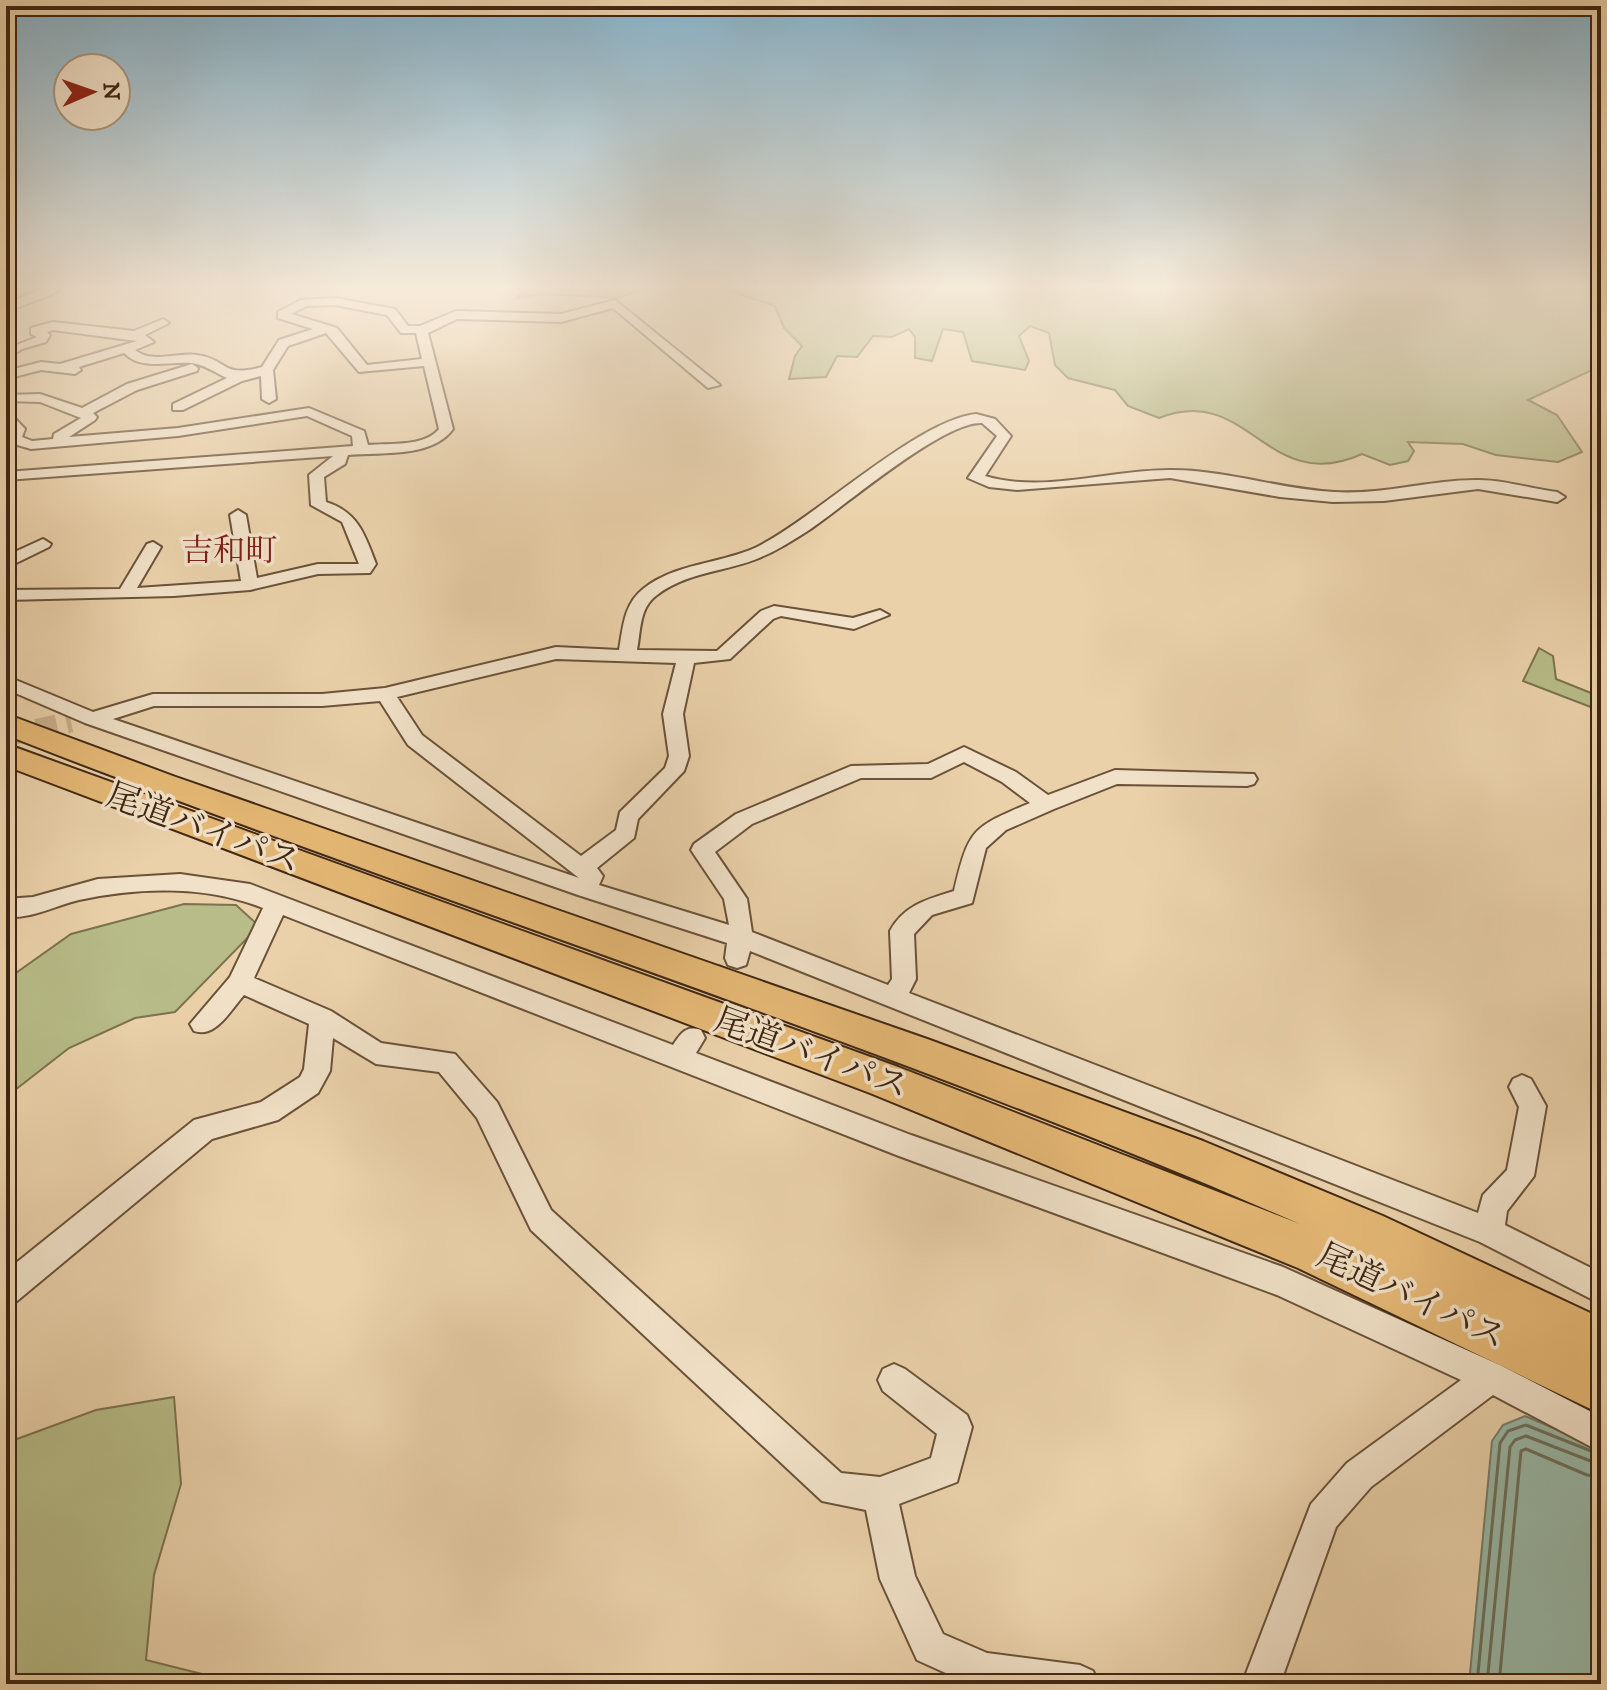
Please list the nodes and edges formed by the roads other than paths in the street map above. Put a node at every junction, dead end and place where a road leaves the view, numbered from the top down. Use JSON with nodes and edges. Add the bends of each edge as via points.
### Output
{"nodes":[{"id":1,"x":429,"y":362,"type":"edge"},
{"id":2,"x":80,"y":363,"type":"edge"},
{"id":3,"x":201,"y":363,"type":"edge"},
{"id":4,"x":271,"y":363,"type":"edge"},
{"id":5,"x":359,"y":363,"type":"edge"},
{"id":6,"x":421,"y":363,"type":"edge"},
{"id":7,"x":686,"y":363,"type":"edge"},
{"id":8,"x":203,"y":365,"type":"junction"},
{"id":9,"x":62,"y":368,"type":"junction"},
{"id":10,"x":267,"y":370,"type":"junction"},
{"id":11,"x":83,"y":371,"type":"dead end"},
{"id":12,"x":6,"y":375,"type":"edge"},
{"id":13,"x":237,"y":378,"type":"junction"},
{"id":14,"x":713,"y":385,"type":"dead end"},
{"id":15,"x":269,"y":399,"type":"dead end"},
{"id":16,"x":7,"y":403,"type":"edge"},
{"id":17,"x":178,"y":407,"type":"dead end"},
{"id":18,"x":82,"y":413,"type":"junction"},
{"id":19,"x":10,"y":440,"type":"edge"},
{"id":20,"x":31,"y":445,"type":"junction"},
{"id":21,"x":361,"y":449,"type":"junction"},
{"id":22,"x":341,"y":451,"type":"junction"},
{"id":23,"x":6,"y":476,"type":"edge"},
{"id":24,"x":1557,"y":497,"type":"dead end"},
{"id":25,"x":238,"y":515,"type":"dead end"},
{"id":26,"x":43,"y":544,"type":"dead end"},
{"id":27,"x":153,"y":547,"type":"dead end"},
{"id":28,"x":6,"y":563,"type":"edge"},
{"id":29,"x":250,"y":585,"type":"junction"},
{"id":30,"x":125,"y":594,"type":"junction"},
{"id":31,"x":6,"y":595,"type":"edge"},
{"id":32,"x":880,"y":615,"type":"dead end"},
{"id":33,"x":627,"y":654,"type":"junction"},
{"id":34,"x":686,"y":658,"type":"junction"},
{"id":35,"x":6,"y":682,"type":"edge"},
{"id":36,"x":385,"y":694,"type":"junction"},
{"id":37,"x":82,"y":721,"type":"junction"},
{"id":38,"x":6,"y":724,"type":"edge"},
{"id":39,"x":6,"y":754,"type":"edge"},
{"id":40,"x":1247,"y":779,"type":"dead end"},
{"id":41,"x":1046,"y":804,"type":"junction"},
{"id":42,"x":583,"y":878,"type":"junction"},
{"id":43,"x":279,"y":904,"type":"junction"},
{"id":44,"x":6,"y":908,"type":"edge"},
{"id":45,"x":739,"y":948,"type":"junction"},
{"id":46,"x":240,"y":983,"type":"junction"},
{"id":47,"x":894,"y":998,"type":"junction"},
{"id":48,"x":322,"y":1018,"type":"junction"},
{"id":49,"x":203,"y":1024,"type":"dead end"},
{"id":50,"x":1522,"y":1087,"type":"dead end"},
{"id":51,"x":1490,"y":1232,"type":"junction"},
{"id":52,"x":1601,"y":1289,"type":"edge"},
{"id":53,"x":6,"y":1290,"type":"edge"},
{"id":54,"x":1601,"y":1343,"type":"edge"},
{"id":55,"x":1491,"y":1377,"type":"junction"},
{"id":56,"x":894,"y":1380,"type":"dead end"},
{"id":57,"x":1601,"y":1389,"type":"edge"},
{"id":58,"x":1601,"y":1435,"type":"edge"},
{"id":59,"x":880,"y":1494,"type":"junction"},
{"id":60,"x":1080,"y":1684,"type":"edge"},
{"id":61,"x":1261,"y":1684,"type":"edge"}],
"edges":[{"from":1,"to":21,"type":"street","via":[[446,429],[439,438]]},
{"from":2,"to":9,"type":"street"},
{"from":3,"to":8,"type":"street"},
{"from":4,"to":10,"type":"street"},
{"from":5,"to":6,"type":"street","via":[[364,369]]},
{"from":7,"to":14,"type":"street"},
{"from":8,"to":13,"type":"street"},
{"from":8,"to":18,"type":"street","via":[[132,387]]},
{"from":9,"to":11,"type":"street"},
{"from":9,"to":12,"type":"street","via":[[29,367]]},
{"from":10,"to":13,"type":"street"},
{"from":10,"to":15,"type":"street"},
{"from":13,"to":17,"type":"street"},
{"from":16,"to":18,"type":"street","via":[[19,394]]},
{"from":16,"to":19,"type":"street","via":[[18,429]]},
{"from":18,"to":20,"type":"street","via":[[90,417],[82,425]]},
{"from":19,"to":20,"type":"street"},
{"from":20,"to":21,"type":"street","via":[[178,432],[309,412],[359,434]]},
{"from":21,"to":22,"type":"street"},
{"from":22,"to":23,"type":"street"},
{"from":22,"to":29,"type":"street","via":[[340,461],[316,475],[319,505],[342,510],[350,519],[368,564],[364,569],[318,569]]},
{"from":24,"to":33,"type":"street","via":[[1466,485],[1401,498],[1353,498],[1275,492],[1175,474],[1076,483],[993,483],[976,478],[1004,436],[997,424],[968,419],[902,456],[761,551],[649,593],[632,615]]},
{"from":25,"to":29,"type":"street"},
{"from":26,"to":28,"type":"street"},
{"from":27,"to":30,"type":"street"},
{"from":29,"to":30,"type":"street"},
{"from":30,"to":31,"type":"street"},
{"from":32,"to":34,"type":"street","via":[[854,624],[780,610],[767,615],[723,655]]},
{"from":33,"to":34,"type":"street"},
{"from":33,"to":36,"type":"street","via":[[556,653]]},
{"from":34,"to":42,"type":"street","via":[[673,714],[679,756],[674,771],[628,817],[626,833]]},
{"from":35,"to":37,"type":"street"},
{"from":36,"to":37,"type":"street","via":[[322,700],[153,700]]},
{"from":36,"to":42,"type":"street","via":[[415,740]]},
{"from":37,"to":42,"type":"street"},
{"from":38,"to":54,"type":"highway","name":"尾道バイパス","via":[[1188,1155],[1367,1231]]},
{"from":39,"to":57,"type":"highway","name":"尾道バイパス","via":[[884,1080],[1314,1252]]},
{"from":40,"to":41,"type":"street","via":[[1115,777]]},
{"from":41,"to":45,"type":"street","via":[[964,754],[931,771],[858,771],[744,819],[702,850],[734,893],[744,929]]},
{"from":41,"to":47,"type":"street","via":[[998,825],[976,845],[964,897],[924,909],[902,931],[904,979]]},
{"from":42,"to":45,"type":"street"},
{"from":43,"to":44,"type":"street","via":[[242,890],[192,881],[137,883],[77,892],[18,910]]},
{"from":43,"to":46,"type":"street","via":[[266,921]]},
{"from":43,"to":55,"type":"street","via":[[685,1048],[909,1147],[1283,1282]]},
{"from":45,"to":47,"type":"street"},
{"from":46,"to":48,"type":"street"},
{"from":46,"to":49,"type":"street"},
{"from":47,"to":51,"type":"street"},
{"from":48,"to":53,"type":"street","via":[[317,1071],[309,1085],[268,1112],[204,1129]]},
{"from":48,"to":59,"type":"street","via":[[376,1053],[446,1062],[487,1110],[541,1220],[834,1489]]},
{"from":50,"to":51,"type":"street","via":[[1533,1106],[1520,1176],[1493,1205]]},
{"from":51,"to":52,"type":"street"},
{"from":55,"to":58,"type":"street"},
{"from":55,"to":61,"type":"street","via":[[1359,1475],[1323,1516]]},
{"from":56,"to":59,"type":"street","via":[[955,1427],[945,1470]]},
{"from":59,"to":60,"type":"street","via":[[898,1579],[930,1647],[986,1672]]}]}
